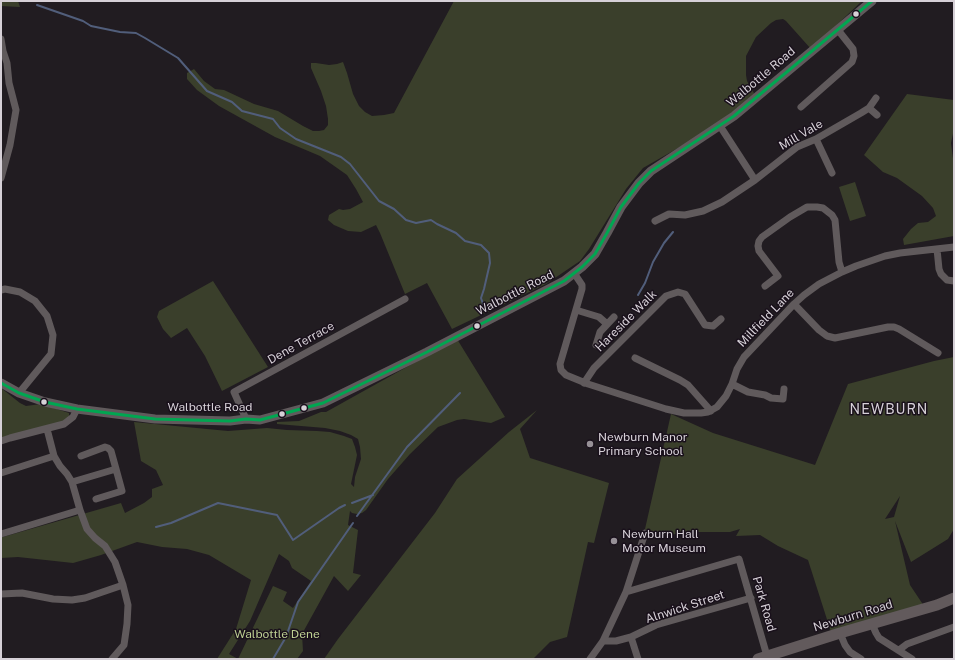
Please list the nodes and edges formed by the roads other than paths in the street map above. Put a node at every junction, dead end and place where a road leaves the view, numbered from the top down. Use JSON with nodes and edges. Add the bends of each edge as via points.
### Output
{"nodes":[{"id":1,"x":872,"y":1,"type":"edge"},
{"id":2,"x":838,"y":30,"type":"junction"},
{"id":3,"x":1,"y":39,"type":"edge"},
{"id":4,"x":2,"y":50,"type":"edge"},
{"id":5,"x":876,"y":98,"type":"dead end"},
{"id":6,"x":801,"y":107,"type":"dead end"},
{"id":7,"x":869,"y":108,"type":"junction"},
{"id":8,"x":877,"y":114,"type":"dead end"},
{"id":9,"x":720,"y":126,"type":"junction"},
{"id":10,"x":816,"y":139,"type":"junction"},
{"id":11,"x":832,"y":173,"type":"dead end"},
{"id":12,"x":1,"y":178,"type":"edge"},
{"id":13,"x":755,"y":180,"type":"junction"},
{"id":14,"x":655,"y":221,"type":"dead end"},
{"id":15,"x":954,"y":247,"type":"edge"},
{"id":16,"x":937,"y":249,"type":"junction"},
{"id":17,"x":842,"y":272,"type":"junction"},
{"id":18,"x":574,"y":273,"type":"junction"},
{"id":19,"x":954,"y":281,"type":"edge"},
{"id":20,"x":765,"y":286,"type":"dead end"},
{"id":21,"x":1,"y":290,"type":"edge"},
{"id":22,"x":405,"y":299,"type":"dead end"},
{"id":23,"x":794,"y":304,"type":"junction"},
{"id":24,"x":576,"y":310,"type":"junction"},
{"id":25,"x":614,"y":317,"type":"dead end"},
{"id":26,"x":721,"y":319,"type":"dead end"},
{"id":27,"x":607,"y":324,"type":"junction"},
{"id":28,"x":596,"y":345,"type":"dead end"},
{"id":29,"x":938,"y":353,"type":"dead end"},
{"id":30,"x":635,"y":358,"type":"dead end"},
{"id":31,"x":584,"y":382,"type":"junction"},
{"id":32,"x":1,"y":383,"type":"edge"},
{"id":33,"x":732,"y":384,"type":"junction"},
{"id":34,"x":784,"y":390,"type":"dead end"},
{"id":35,"x":19,"y":393,"type":"junction"},
{"id":36,"x":77,"y":409,"type":"junction"},
{"id":37,"x":712,"y":411,"type":"junction"},
{"id":38,"x":246,"y":419,"type":"junction"},
{"id":39,"x":47,"y":429,"type":"junction"},
{"id":40,"x":1,"y":441,"type":"edge"},
{"id":41,"x":83,"y":453,"type":"dead end"},
{"id":42,"x":54,"y":456,"type":"junction"},
{"id":43,"x":116,"y":469,"type":"junction"},
{"id":44,"x":1,"y":473,"type":"edge"},
{"id":45,"x":72,"y":482,"type":"junction"},
{"id":46,"x":96,"y":499,"type":"dead end"},
{"id":47,"x":80,"y":510,"type":"junction"},
{"id":48,"x":645,"y":533,"type":"dead end"},
{"id":49,"x":1,"y":534,"type":"edge"},
{"id":50,"x":123,"y":585,"type":"junction"},
{"id":51,"x":626,"y":592,"type":"junction"},
{"id":52,"x":1,"y":594,"type":"edge"},
{"id":53,"x":750,"y":598,"type":"junction"},
{"id":54,"x":954,"y":598,"type":"edge"},
{"id":55,"x":872,"y":624,"type":"junction"},
{"id":56,"x":954,"y":627,"type":"edge"},
{"id":57,"x":840,"y":633,"type":"junction"},
{"id":58,"x":631,"y":637,"type":"junction"},
{"id":59,"x":603,"y":641,"type":"junction"},
{"id":60,"x":901,"y":654,"type":"edge"},
{"id":61,"x":769,"y":657,"type":"edge"},
{"id":62,"x":112,"y":659,"type":"edge"},
{"id":63,"x":590,"y":659,"type":"edge"},
{"id":64,"x":638,"y":659,"type":"edge"},
{"id":65,"x":861,"y":659,"type":"edge"},
{"id":66,"x":912,"y":659,"type":"edge"}],
"edges":[{"from":1,"to":2,"type":"street","name":"Walbottle Road"},
{"from":2,"to":6,"type":"street","via":[[853,49],[852,62]]},
{"from":2,"to":9,"type":"street","name":"Walbottle Road"},
{"from":3,"to":4,"type":"street"},
{"from":4,"to":12,"type":"street","via":[[16,110]]},
{"from":5,"to":7,"type":"street","name":"Mill Vale"},
{"from":7,"to":8,"type":"street"},
{"from":7,"to":10,"type":"street","name":"Mill Vale"},
{"from":9,"to":13,"type":"street"},
{"from":9,"to":18,"type":"street","name":"Walbottle Road","via":[[645,176],[621,207],[595,254]]},
{"from":10,"to":11,"type":"street"},
{"from":10,"to":13,"type":"street","name":"Mill Vale","via":[[797,147]]},
{"from":13,"to":14,"type":"street","name":"Mill Vale","via":[[703,211],[685,216],[669,214]]},
{"from":15,"to":16,"type":"street","name":"Millfield Lane"},
{"from":16,"to":17,"type":"street","name":"Millfield Lane","via":[[885,256]]},
{"from":16,"to":19,"type":"street","via":[[941,274],[947,280]]},
{"from":17,"to":20,"type":"street","via":[[835,220],[823,208],[806,207],[759,241],[759,251],[778,276]]},
{"from":17,"to":23,"type":"street","name":"Millfield Lane","via":[[811,289]]},
{"from":18,"to":24,"type":"street","via":[[582,285]]},
{"from":18,"to":38,"type":"street","name":"Walbottle Road","via":[[553,288],[323,403],[260,420]]},
{"from":21,"to":35,"type":"street","via":[[20,292],[35,301],[47,316],[53,334],[51,354]]},
{"from":22,"to":38,"type":"street","name":"Dene Terrace","via":[[234,392]]},
{"from":23,"to":29,"type":"street","via":[[827,336],[835,338],[894,327]]},
{"from":23,"to":33,"type":"street","name":"Millfield Lane","via":[[744,356]]},
{"from":24,"to":27,"type":"street","via":[[599,317]]},
{"from":24,"to":31,"type":"street","via":[[560,364],[566,375]]},
{"from":25,"to":27,"type":"street"},
{"from":26,"to":31,"type":"street","name":"Hareside Walk","via":[[713,326],[705,325],[685,294],[678,292],[666,296],[594,368]]},
{"from":27,"to":28,"type":"street","via":[[600,332]]},
{"from":30,"to":37,"type":"street","via":[[688,385]]},
{"from":31,"to":37,"type":"street","via":[[666,409],[684,413]]},
{"from":32,"to":35,"type":"street","name":"Walbottle Road"},
{"from":33,"to":34,"type":"street","via":[[748,392],[771,398],[783,399]]},
{"from":33,"to":37,"type":"street","name":"Millfield Lane","via":[[726,396]]},
{"from":35,"to":36,"type":"street","name":"Walbottle Road"},
{"from":36,"to":38,"type":"street","name":"Walbottle Road","via":[[155,419]]},
{"from":36,"to":39,"type":"street","via":[[73,417],[64,424]]},
{"from":39,"to":40,"type":"street"},
{"from":39,"to":42,"type":"street"},
{"from":41,"to":43,"type":"street","via":[[108,448],[111,450]]},
{"from":42,"to":44,"type":"street"},
{"from":42,"to":45,"type":"street"},
{"from":43,"to":45,"type":"street"},
{"from":43,"to":46,"type":"street","via":[[122,491]]},
{"from":45,"to":47,"type":"street"},
{"from":47,"to":49,"type":"street"},
{"from":47,"to":50,"type":"street","via":[[87,529],[105,546],[115,562]]},
{"from":48,"to":51,"type":"street"},
{"from":50,"to":52,"type":"street","via":[[72,600],[22,593]]},
{"from":50,"to":62,"type":"street","via":[[128,605],[124,645]]},
{"from":51,"to":53,"type":"street","name":"Park Road","via":[[739,559]]},
{"from":51,"to":59,"type":"street"},
{"from":53,"to":58,"type":"street","name":"Alnwick Street","via":[[656,625]]},
{"from":53,"to":61,"type":"street","name":"Park Road"},
{"from":54,"to":55,"type":"main road","name":"Newburn Road"},
{"from":55,"to":57,"type":"main road","name":"Newburn Road"},
{"from":55,"to":60,"type":"street","via":[[879,638]]},
{"from":56,"to":60,"type":"street","via":[[908,644]]},
{"from":57,"to":61,"type":"main road","name":"Newburn Road"},
{"from":57,"to":65,"type":"street","via":[[850,652]]},
{"from":58,"to":59,"type":"street","name":"Alnwick Street","via":[[616,642]]},
{"from":58,"to":64,"type":"street"},
{"from":59,"to":63,"type":"street"},
{"from":60,"to":66,"type":"street"}]}
